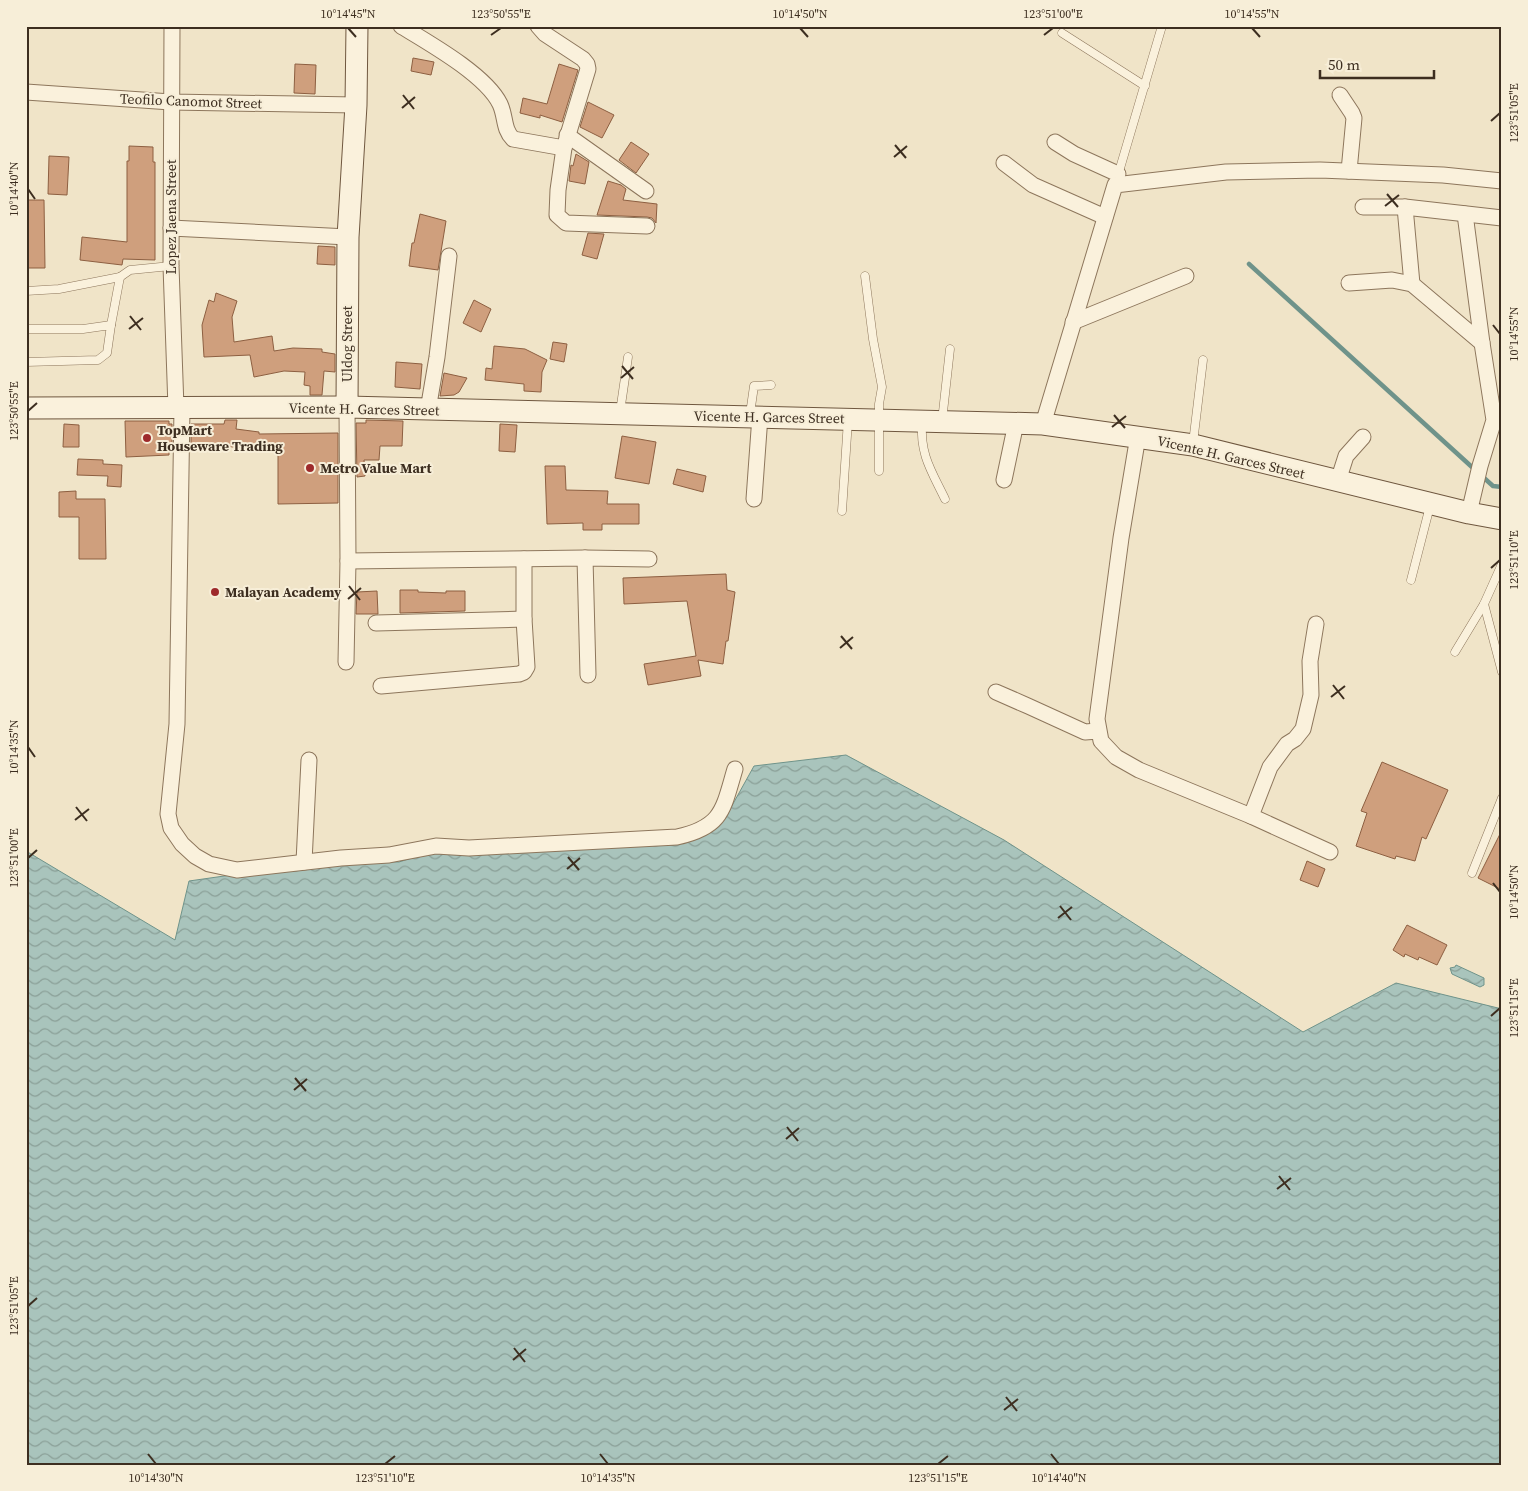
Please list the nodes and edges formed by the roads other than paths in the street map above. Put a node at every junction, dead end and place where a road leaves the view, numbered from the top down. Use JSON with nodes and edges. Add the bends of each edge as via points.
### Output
{"nodes":[{"id":1,"x":172,"y":26,"type":"edge"},
{"id":2,"x":357,"y":26,"type":"edge"},
{"id":3,"x":401,"y":26,"type":"edge"},
{"id":4,"x":538,"y":26,"type":"edge"},
{"id":5,"x":1162,"y":26,"type":"edge"},
{"id":6,"x":1062,"y":33,"type":"dead end"},
{"id":7,"x":1145,"y":86,"type":"junction"},
{"id":8,"x":26,"y":92,"type":"edge"},
{"id":9,"x":1340,"y":95,"type":"dead end"},
{"id":10,"x":171,"y":102,"type":"junction"},
{"id":11,"x":356,"y":105,"type":"junction"},
{"id":12,"x":565,"y":142,"type":"junction"},
{"id":13,"x":1055,"y":142,"type":"dead end"},
{"id":14,"x":1004,"y":163,"type":"dead end"},
{"id":15,"x":1348,"y":171,"type":"junction"},
{"id":16,"x":1116,"y":179,"type":"junction"},
{"id":17,"x":1502,"y":181,"type":"edge"},
{"id":18,"x":646,"y":191,"type":"dead end"},
{"id":19,"x":1363,"y":207,"type":"dead end"},
{"id":20,"x":1405,"y":207,"type":"junction"},
{"id":21,"x":1465,"y":214,"type":"junction"},
{"id":22,"x":1105,"y":217,"type":"junction"},
{"id":23,"x":1502,"y":218,"type":"edge"},
{"id":24,"x":646,"y":226,"type":"dead end"},
{"id":25,"x":171,"y":228,"type":"junction"},
{"id":26,"x":348,"y":237,"type":"junction"},
{"id":27,"x":450,"y":256,"type":"dead end"},
{"id":28,"x":171,"y":266,"type":"junction"},
{"id":29,"x":865,"y":276,"type":"dead end"},
{"id":30,"x":1186,"y":276,"type":"dead end"},
{"id":31,"x":120,"y":277,"type":"junction"},
{"id":32,"x":1349,"y":283,"type":"dead end"},
{"id":33,"x":1412,"y":284,"type":"junction"},
{"id":34,"x":26,"y":291,"type":"edge"},
{"id":35,"x":1074,"y":322,"type":"junction"},
{"id":36,"x":111,"y":325,"type":"junction"},
{"id":37,"x":26,"y":329,"type":"edge"},
{"id":38,"x":1482,"y":343,"type":"junction"},
{"id":39,"x":950,"y":349,"type":"dead end"},
{"id":40,"x":628,"y":357,"type":"dead end"},
{"id":41,"x":1203,"y":360,"type":"dead end"},
{"id":42,"x":26,"y":362,"type":"edge"},
{"id":43,"x":771,"y":385,"type":"dead end"},
{"id":44,"x":347,"y":407,"type":"junction"},
{"id":45,"x":26,"y":408,"type":"edge"},
{"id":46,"x":179,"y":408,"type":"junction"},
{"id":47,"x":428,"y":410,"type":"junction"},
{"id":48,"x":619,"y":414,"type":"junction"},
{"id":49,"x":755,"y":416,"type":"junction"},
{"id":50,"x":848,"y":418,"type":"junction"},
{"id":51,"x":879,"y":419,"type":"junction"},
{"id":52,"x":1498,"y":419,"type":"edge"},
{"id":53,"x":932,"y":420,"type":"junction"},
{"id":54,"x":1016,"y":423,"type":"junction"},
{"id":55,"x":1043,"y":424,"type":"junction"},
{"id":56,"x":1138,"y":436,"type":"junction"},
{"id":57,"x":1364,"y":437,"type":"dead end"},
{"id":58,"x":1192,"y":445,"type":"junction"},
{"id":59,"x":879,"y":470,"type":"dead end"},
{"id":60,"x":1004,"y":480,"type":"dead end"},
{"id":61,"x":1338,"y":481,"type":"junction"},
{"id":62,"x":754,"y":499,"type":"dead end"},
{"id":63,"x":945,"y":499,"type":"dead end"},
{"id":64,"x":1431,"y":504,"type":"junction"},
{"id":65,"x":842,"y":511,"type":"dead end"},
{"id":66,"x":1469,"y":513,"type":"junction"},
{"id":67,"x":1502,"y":519,"type":"edge"},
{"id":68,"x":584,"y":558,"type":"junction"},
{"id":69,"x":524,"y":559,"type":"junction"},
{"id":70,"x":649,"y":559,"type":"dead end"},
{"id":71,"x":348,"y":561,"type":"junction"},
{"id":72,"x":1502,"y":564,"type":"edge"},
{"id":73,"x":1411,"y":580,"type":"dead end"},
{"id":74,"x":1484,"y":604,"type":"junction"},
{"id":75,"x":524,"y":619,"type":"junction"},
{"id":76,"x":376,"y":623,"type":"dead end"},
{"id":77,"x":1316,"y":624,"type":"dead end"},
{"id":78,"x":1455,"y":652,"type":"dead end"},
{"id":79,"x":346,"y":662,"type":"dead end"},
{"id":80,"x":1502,"y":672,"type":"edge"},
{"id":81,"x":588,"y":675,"type":"dead end"},
{"id":82,"x":381,"y":686,"type":"dead end"},
{"id":83,"x":996,"y":692,"type":"dead end"},
{"id":84,"x":1098,"y":731,"type":"junction"},
{"id":85,"x":309,"y":760,"type":"dead end"},
{"id":86,"x":735,"y":769,"type":"dead end"},
{"id":87,"x":1502,"y":798,"type":"edge"},
{"id":88,"x":1251,"y":816,"type":"junction"},
{"id":89,"x":1330,"y":852,"type":"dead end"},
{"id":90,"x":304,"y":862,"type":"junction"},
{"id":91,"x":1472,"y":872,"type":"dead end"}],
"edges":[{"from":1,"to":10,"type":"street","name":"Lopez Jaena Street"},
{"from":2,"to":11,"type":"street","name":"Uldog Street"},
{"from":3,"to":12,"type":"street","via":[[478,77],[500,104],[505,128],[513,139]]},
{"from":4,"to":12,"type":"street","via":[[544,34],[587,64]]},
{"from":5,"to":7,"type":"lane"},
{"from":6,"to":7,"type":"lane"},
{"from":7,"to":16,"type":"lane"},
{"from":8,"to":10,"type":"street","name":"Teofilo Canomot Street"},
{"from":9,"to":15,"type":"street","via":[[1354,118]]},
{"from":10,"to":11,"type":"street","name":"Teofilo Canomot Street"},
{"from":10,"to":25,"type":"street","name":"Lopez Jaena Street"},
{"from":11,"to":26,"type":"street","name":"Uldog Street"},
{"from":12,"to":18,"type":"street"},
{"from":12,"to":24,"type":"street","via":[[556,211],[560,219],[566,223]]},
{"from":13,"to":16,"type":"street"},
{"from":14,"to":22,"type":"street","via":[[1033,185]]},
{"from":15,"to":16,"type":"street","via":[[1226,172]]},
{"from":15,"to":17,"type":"street"},
{"from":16,"to":22,"type":"street"},
{"from":19,"to":20,"type":"street"},
{"from":20,"to":21,"type":"street"},
{"from":20,"to":33,"type":"street"},
{"from":21,"to":23,"type":"street"},
{"from":21,"to":38,"type":"street"},
{"from":22,"to":35,"type":"street"},
{"from":25,"to":26,"type":"street"},
{"from":25,"to":28,"type":"street","name":"Lopez Jaena Street"},
{"from":26,"to":44,"type":"street","name":"Uldog Street"},
{"from":27,"to":47,"type":"street"},
{"from":28,"to":31,"type":"lane","via":[[130,270]]},
{"from":28,"to":46,"type":"street","name":"Lopez Jaena Street"},
{"from":29,"to":51,"type":"lane","via":[[882,387]]},
{"from":30,"to":35,"type":"street"},
{"from":31,"to":34,"type":"lane","via":[[58,289]]},
{"from":31,"to":36,"type":"lane"},
{"from":32,"to":33,"type":"street","via":[[1392,280]]},
{"from":33,"to":38,"type":"street"},
{"from":35,"to":55,"type":"street"},
{"from":36,"to":37,"type":"lane","via":[[83,329]]},
{"from":36,"to":42,"type":"lane","via":[[107,352],[98,360]]},
{"from":38,"to":52,"type":"street"},
{"from":39,"to":53,"type":"lane"},
{"from":40,"to":48,"type":"lane"},
{"from":41,"to":58,"type":"lane"},
{"from":43,"to":49,"type":"lane","via":[[754,386]]},
{"from":44,"to":46,"type":"street","name":"Vicente H. Garces Street"},
{"from":44,"to":47,"type":"street","name":"Vicente H. Garces Street"},
{"from":44,"to":71,"type":"street","name":"Uldog Street"},
{"from":45,"to":46,"type":"street","name":"Vicente H. Garces Street"},
{"from":46,"to":90,"type":"street","name":"Lopez Jaena Street","via":[[177,724],[168,814],[171,828],[182,844],[209,864],[237,870]]},
{"from":47,"to":48,"type":"street","name":"Vicente H. Garces Street"},
{"from":48,"to":49,"type":"street","name":"Vicente H. Garces Street"},
{"from":49,"to":50,"type":"street","name":"Vicente H. Garces Street"},
{"from":49,"to":62,"type":"street"},
{"from":50,"to":51,"type":"street","name":"Vicente H. Garces Street"},
{"from":50,"to":65,"type":"lane"},
{"from":51,"to":53,"type":"street","name":"Vicente H. Garces Street"},
{"from":51,"to":59,"type":"lane"},
{"from":52,"to":66,"type":"street","via":[[1480,466]]},
{"from":53,"to":54,"type":"street","name":"Vicente H. Garces Street"},
{"from":53,"to":63,"type":"lane","via":[[921,436],[924,456]]},
{"from":54,"to":55,"type":"street","name":"Vicente H. Garces Street"},
{"from":54,"to":60,"type":"street"},
{"from":55,"to":56,"type":"street","name":"Vicente H. Garces Street"},
{"from":56,"to":58,"type":"street","name":"Vicente H. Garces Street"},
{"from":56,"to":84,"type":"street","via":[[1096,719]]},
{"from":57,"to":61,"type":"street","via":[[1346,456]]},
{"from":58,"to":61,"type":"street","name":"Vicente H. Garces Street"},
{"from":61,"to":64,"type":"street","name":"Vicente H. Garces Street"},
{"from":64,"to":66,"type":"street","name":"Vicente H. Garces Street"},
{"from":64,"to":73,"type":"lane"},
{"from":66,"to":67,"type":"street","name":"Vicente H. Garces Street"},
{"from":68,"to":69,"type":"street"},
{"from":68,"to":70,"type":"street"},
{"from":68,"to":81,"type":"street"},
{"from":69,"to":71,"type":"street"},
{"from":69,"to":75,"type":"street"},
{"from":71,"to":79,"type":"street","name":"Uldog Street"},
{"from":72,"to":74,"type":"lane"},
{"from":74,"to":78,"type":"lane"},
{"from":74,"to":80,"type":"lane"},
{"from":75,"to":76,"type":"street"},
{"from":75,"to":82,"type":"street","via":[[524,672]]},
{"from":77,"to":88,"type":"street","via":[[1310,661],[1311,695],[1303,729],[1270,766]]},
{"from":83,"to":84,"type":"street","via":[[1084,732]]},
{"from":84,"to":88,"type":"street","via":[[1108,750],[1128,764]]},
{"from":85,"to":90,"type":"street"},
{"from":86,"to":90,"type":"street","name":"Lopez Jaena Street","via":[[722,812],[712,823],[695,833],[677,837],[469,848],[436,846],[389,855]]},
{"from":87,"to":91,"type":"lane"},
{"from":88,"to":89,"type":"street"}]}
